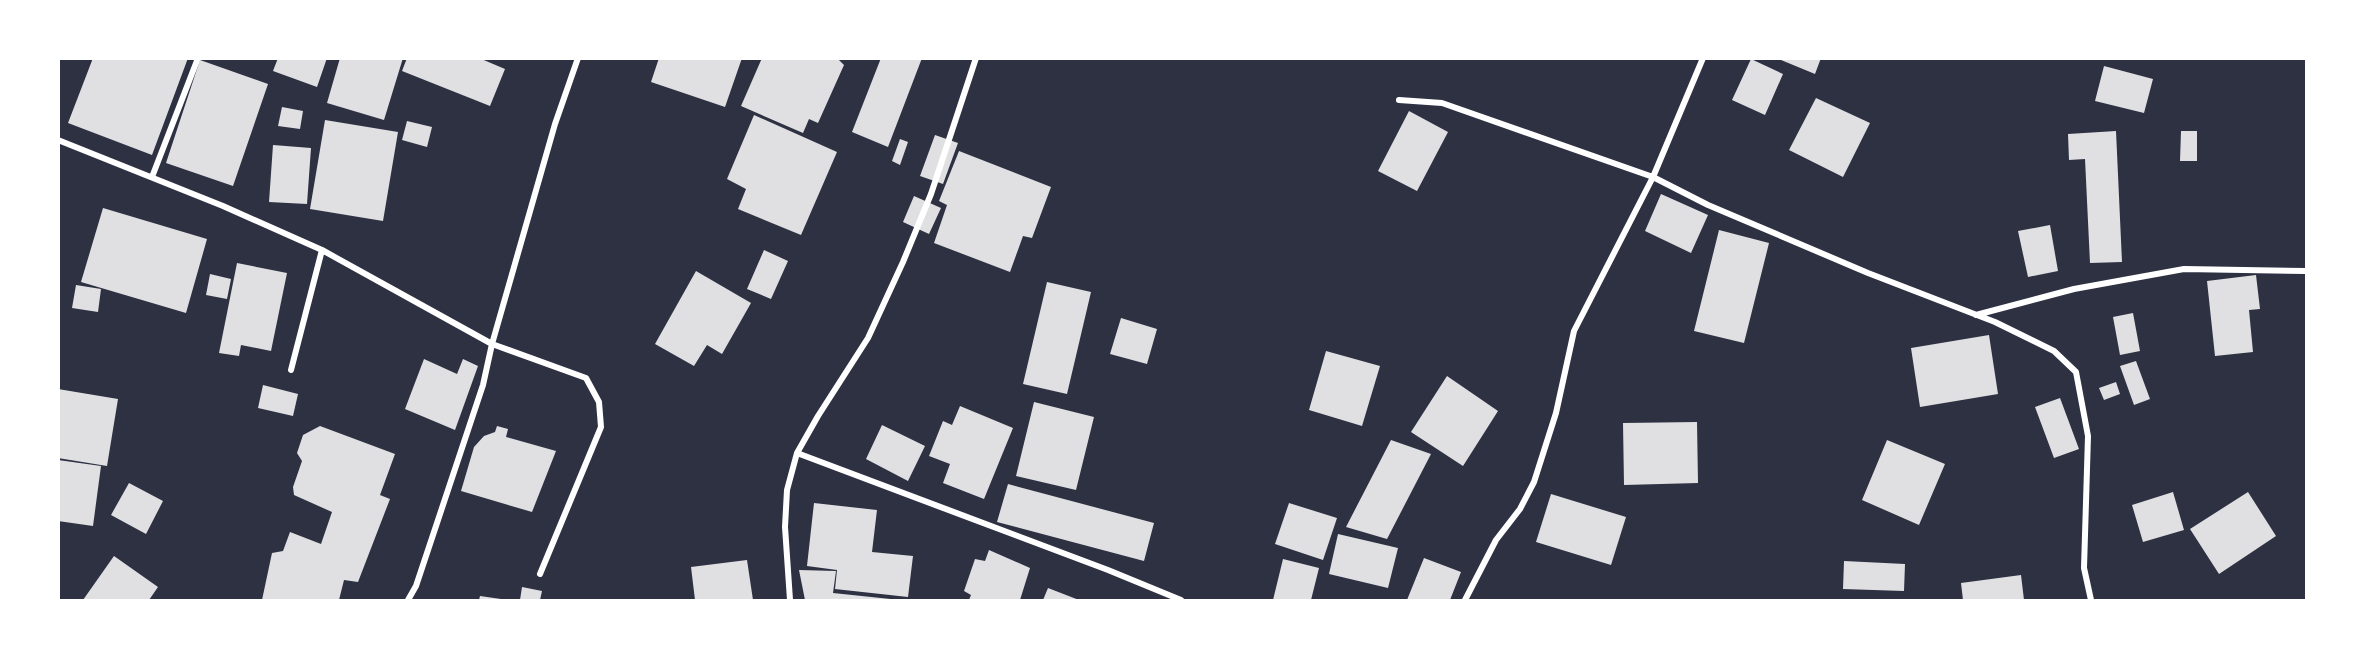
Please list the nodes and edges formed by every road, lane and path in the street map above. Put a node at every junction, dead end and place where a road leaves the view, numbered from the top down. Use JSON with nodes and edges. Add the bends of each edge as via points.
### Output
{"nodes":[{"id":1,"x":198,"y":58,"type":"edge"},
{"id":2,"x":578,"y":58,"type":"edge"},
{"id":3,"x":976,"y":58,"type":"edge"},
{"id":4,"x":1703,"y":58,"type":"edge"},
{"id":5,"x":1399,"y":100,"type":"dead end"},
{"id":6,"x":58,"y":140,"type":"edge"},
{"id":7,"x":152,"y":177,"type":"junction"},
{"id":8,"x":1653,"y":177,"type":"junction"},
{"id":9,"x":322,"y":250,"type":"junction"},
{"id":10,"x":2307,"y":271,"type":"edge"},
{"id":11,"x":1976,"y":315,"type":"junction"},
{"id":12,"x":492,"y":344,"type":"junction"},
{"id":13,"x":291,"y":370,"type":"dead end"},
{"id":14,"x":797,"y":453,"type":"junction"},
{"id":15,"x":540,"y":573,"type":"dead end"},
{"id":16,"x":408,"y":600,"type":"edge"},
{"id":17,"x":790,"y":600,"type":"edge"},
{"id":18,"x":1180,"y":600,"type":"edge"},
{"id":19,"x":1465,"y":600,"type":"edge"},
{"id":20,"x":2091,"y":600,"type":"edge"}],
"edges":[{"from":1,"to":7,"type":"street"},
{"from":2,"to":12,"type":"street","via":[[555,124]]},
{"from":3,"to":14,"type":"street","via":[[932,194],[903,262],[868,338]]},
{"from":4,"to":8,"type":"street"},
{"from":5,"to":8,"type":"street","via":[[1442,103]]},
{"from":6,"to":7,"type":"street"},
{"from":7,"to":9,"type":"street"},
{"from":8,"to":11,"type":"street","via":[[1708,205]]},
{"from":8,"to":19,"type":"street","via":[[1574,331],[1556,413],[1534,482],[1520,509],[1496,540]]},
{"from":9,"to":12,"type":"street"},
{"from":9,"to":13,"type":"street"},
{"from":10,"to":11,"type":"street","via":[[2184,269],[2074,289]]},
{"from":11,"to":20,"type":"street","via":[[2054,351],[2076,372],[2088,436],[2084,568]]},
{"from":12,"to":15,"type":"street","via":[[586,378],[599,402],[601,427]]},
{"from":12,"to":16,"type":"street","via":[[483,385]]},
{"from":14,"to":17,"type":"street","via":[[787,490],[785,526]]},
{"from":14,"to":18,"type":"street"}]}
